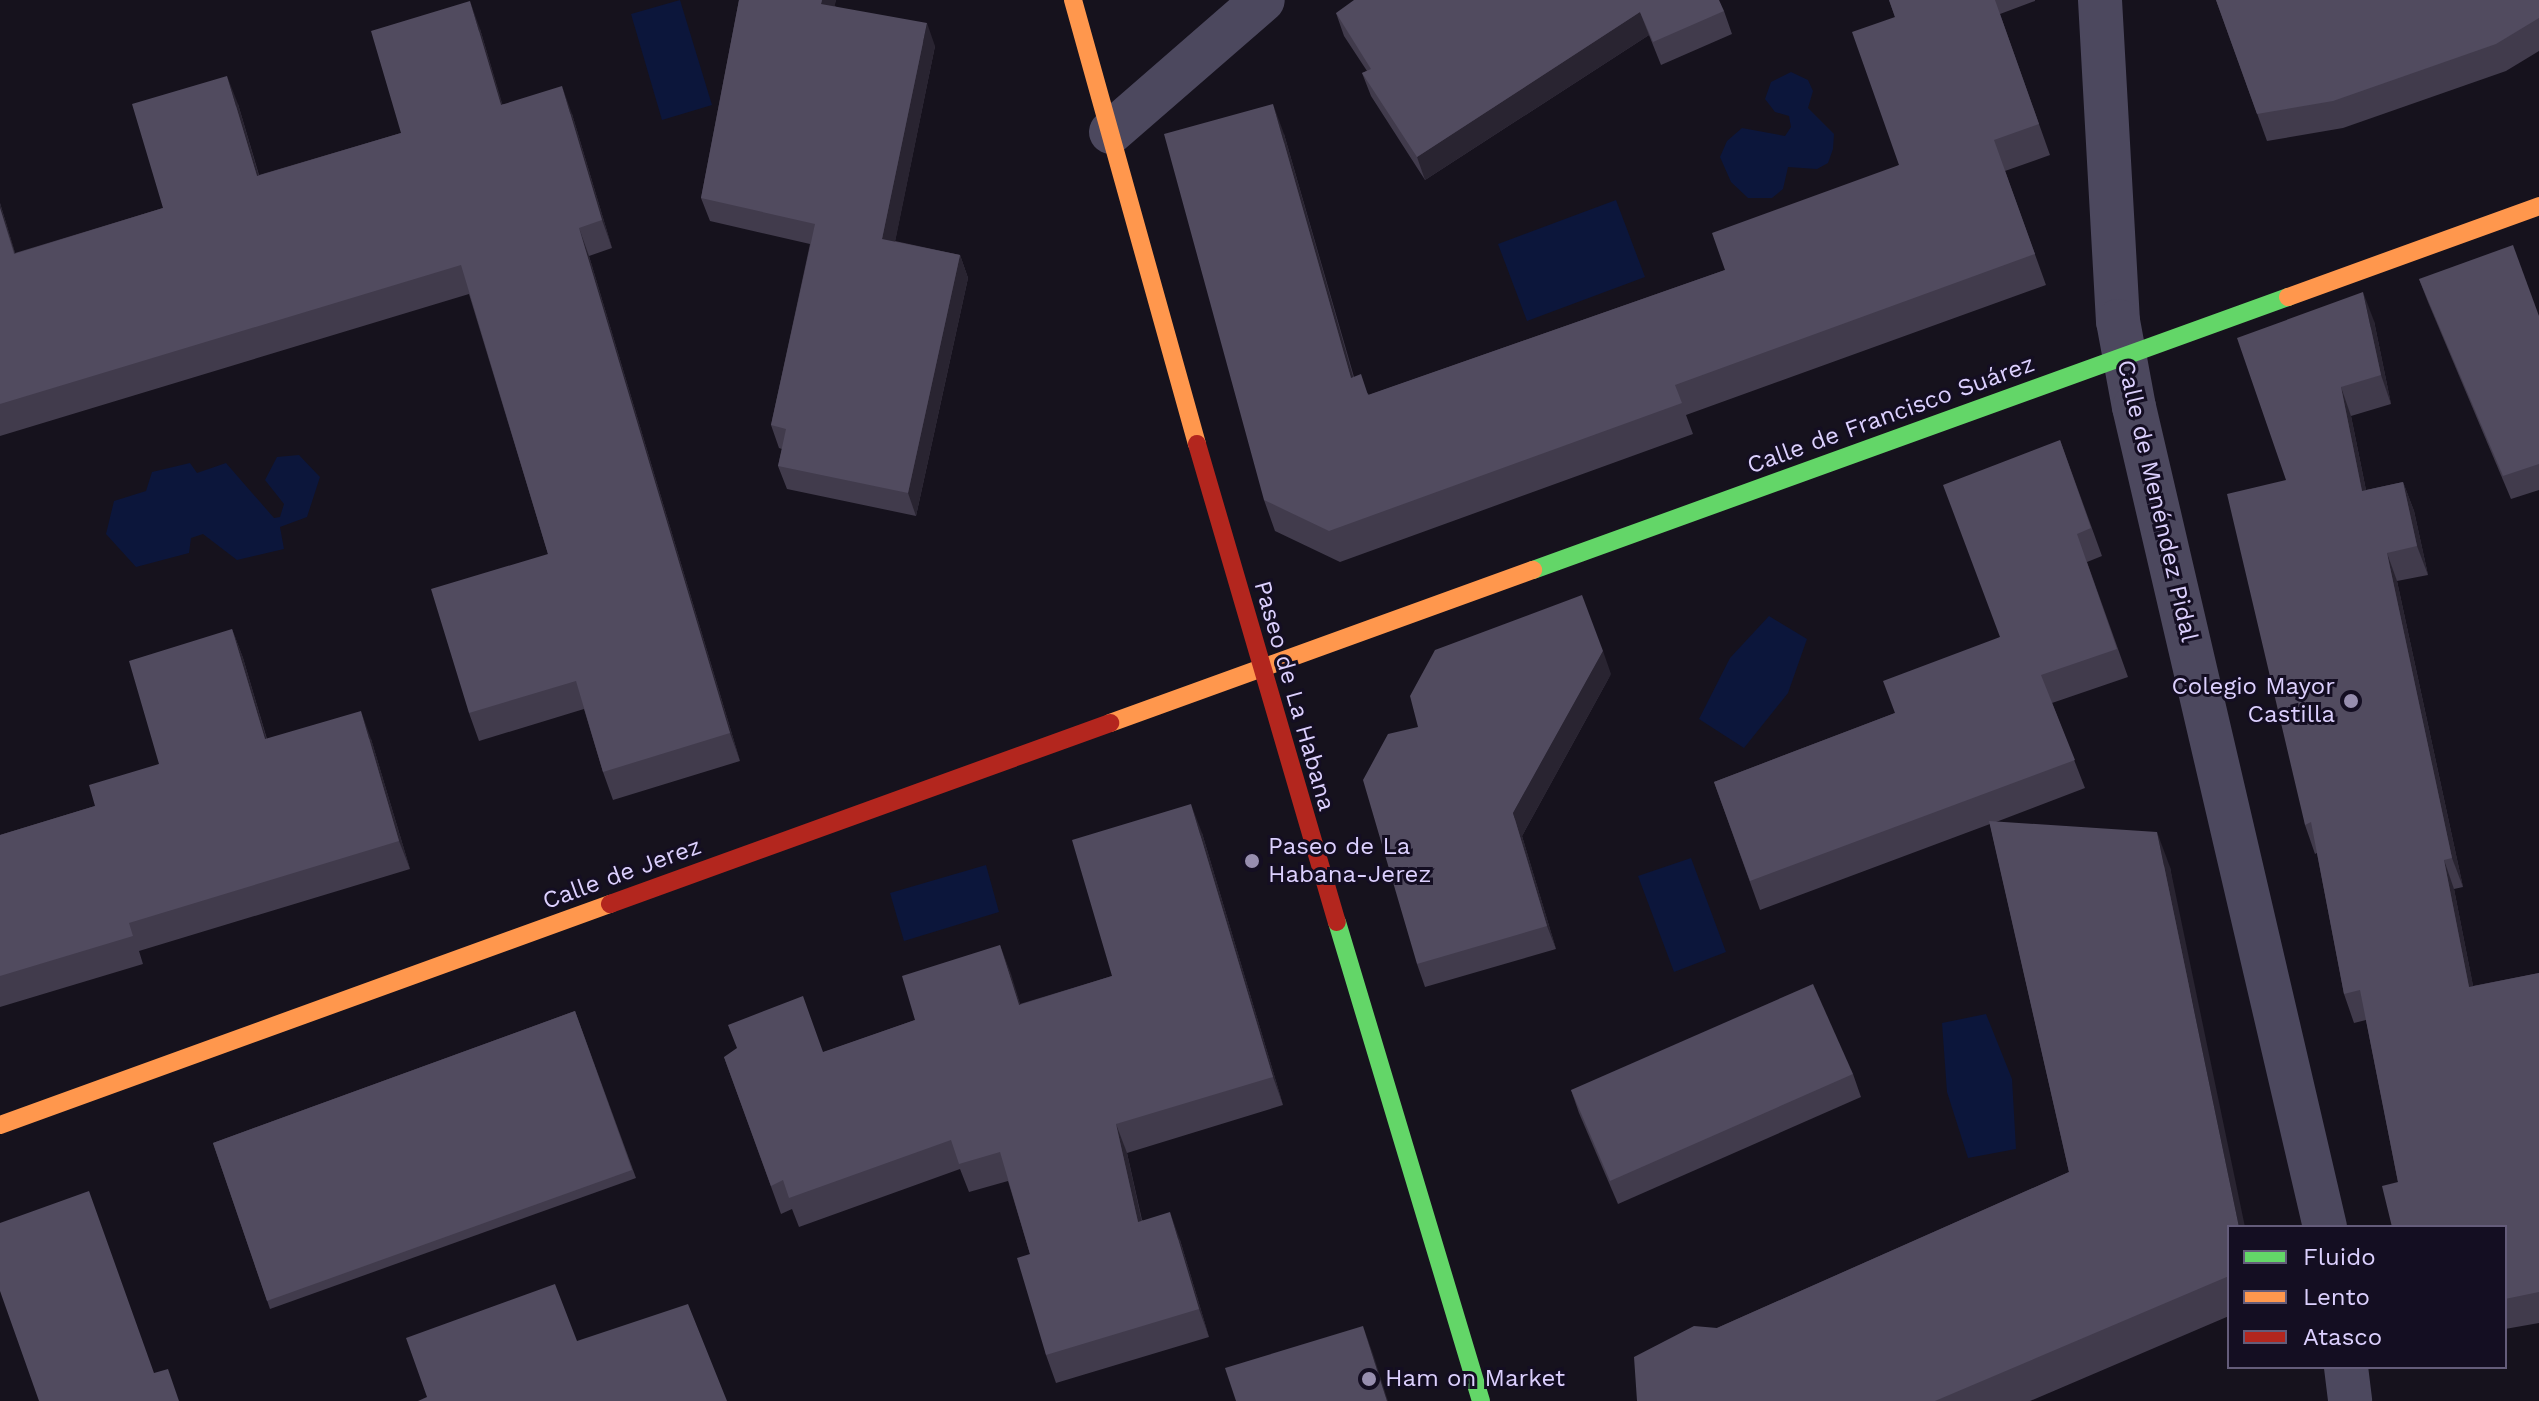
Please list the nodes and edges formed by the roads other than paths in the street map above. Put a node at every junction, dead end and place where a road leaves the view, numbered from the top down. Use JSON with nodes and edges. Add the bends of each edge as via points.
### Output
{"nodes":[{"id":1,"x":1073,"y":0,"type":"edge"},
{"id":2,"x":1263,"y":0,"type":"edge"},
{"id":3,"x":2100,"y":0,"type":"edge"},
{"id":4,"x":1111,"y":132,"type":"junction"},
{"id":5,"x":2539,"y":206,"type":"edge"},
{"id":6,"x":2125,"y":356,"type":"junction"},
{"id":7,"x":1260,"y":668,"type":"junction"},
{"id":8,"x":0,"y":1125,"type":"edge"},
{"id":9,"x":2325,"y":1225,"type":"edge"},
{"id":10,"x":2346,"y":1369,"type":"edge"},
{"id":11,"x":1481,"y":1401,"type":"edge"},
{"id":12,"x":2350,"y":1401,"type":"edge"}],
"edges":[{"from":1,"to":4,"type":"street","name":"Paseo de La Habana"},
{"from":2,"to":4,"type":"street"},
{"from":3,"to":6,"type":"street","name":"Calle de Menéndez Pidal"},
{"from":4,"to":7,"type":"street","name":"Paseo de La Habana"},
{"from":5,"to":6,"type":"street","name":"Calle de Francisco Suárez"},
{"from":6,"to":7,"type":"street","name":"Calle de Francisco Suárez"},
{"from":6,"to":9,"type":"street","name":"Calle de Menéndez Pidal"},
{"from":7,"to":8,"type":"street","name":"Calle de Jerez"},
{"from":7,"to":11,"type":"street","name":"Paseo de La Habana"},
{"from":10,"to":12,"type":"street"}]}
